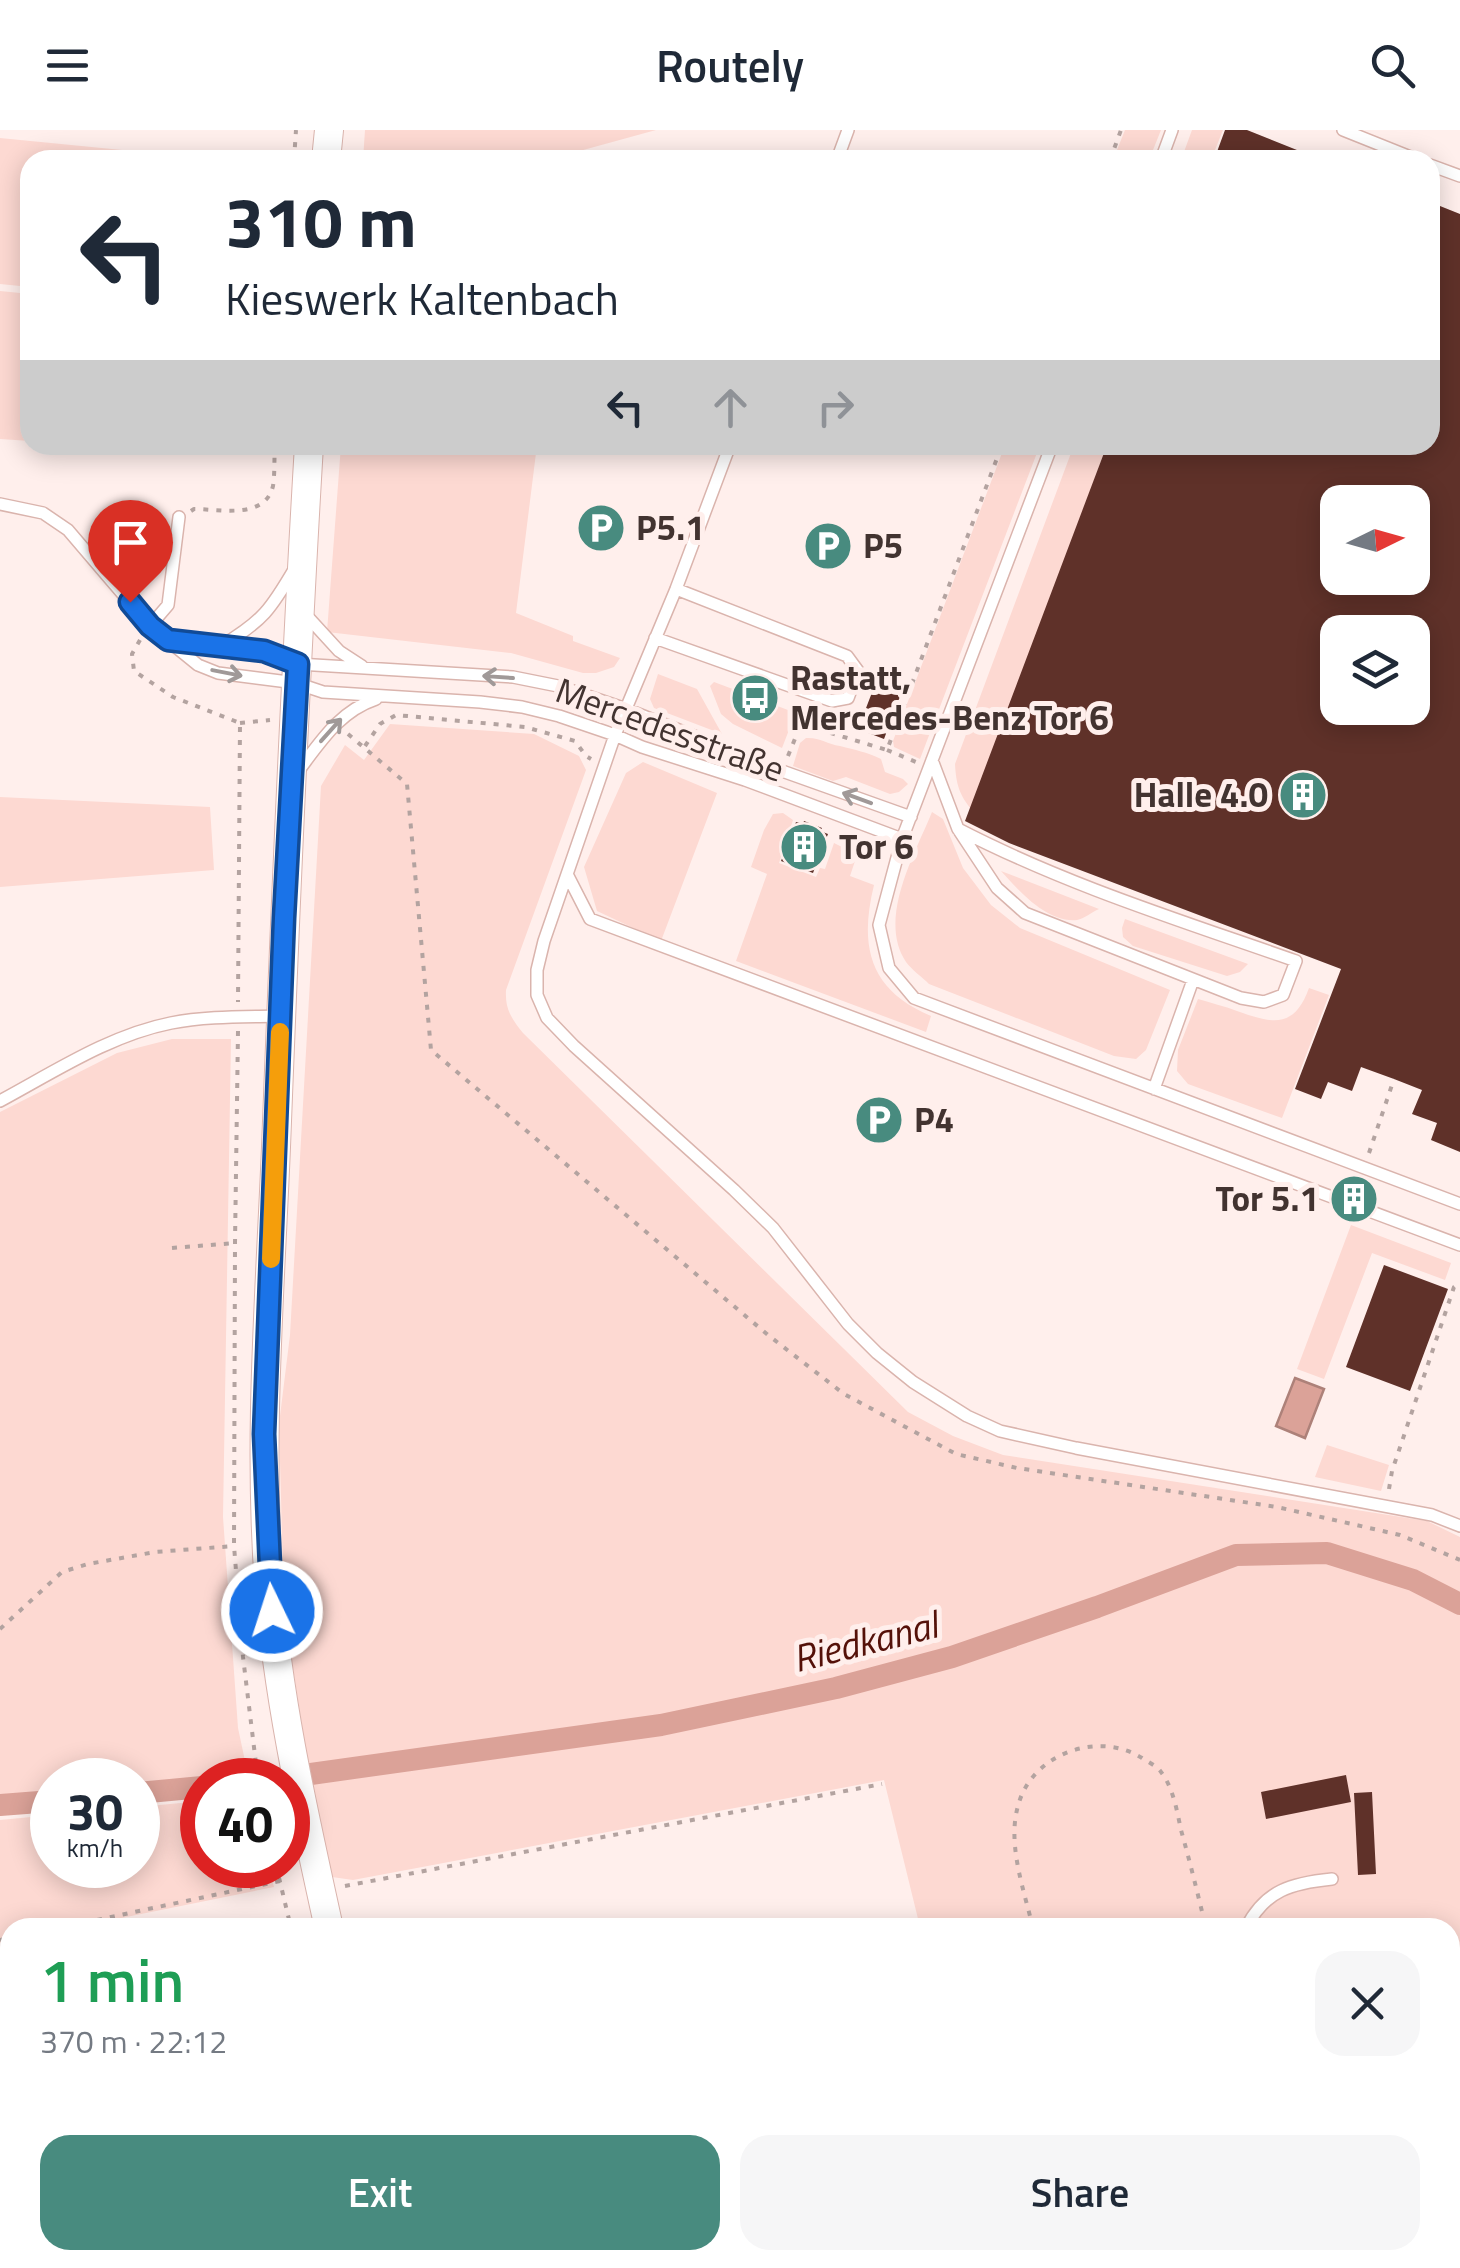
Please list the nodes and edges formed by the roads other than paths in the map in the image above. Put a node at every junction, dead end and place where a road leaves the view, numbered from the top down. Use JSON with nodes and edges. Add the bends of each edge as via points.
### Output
{"nodes":[{"id":1,"x":1343,"y":130,"type":"edge"},
{"id":2,"x":1393,"y":150,"type":"edge"},
{"id":3,"x":308,"y":455,"type":"edge"},
{"id":4,"x":726,"y":455,"type":"edge"},
{"id":5,"x":1048,"y":455,"type":"edge"},
{"id":6,"x":0,"y":504,"type":"edge"},
{"id":7,"x":180,"y":517,"type":"road end"},
{"id":8,"x":302,"y":555,"type":"junction"},
{"id":9,"x":676,"y":589,"type":"junction"},
{"id":10,"x":300,"y":608,"type":"junction"},
{"id":11,"x":150,"y":626,"type":"junction"},
{"id":12,"x":655,"y":638,"type":"junction"},
{"id":13,"x":168,"y":640,"type":"junction"},
{"id":14,"x":221,"y":646,"type":"junction"},
{"id":15,"x":366,"y":668,"type":"junction"},
{"id":16,"x":297,"y":673,"type":"junction"},
{"id":17,"x":385,"y":696,"type":"junction"},
{"id":18,"x":626,"y":709,"type":"junction"},
{"id":19,"x":615,"y":735,"type":"junction"},
{"id":20,"x":932,"y":760,"type":"junction"},
{"id":21,"x":291,"y":781,"type":"junction"},
{"id":22,"x":911,"y":817,"type":"junction"},
{"id":23,"x":958,"y":830,"type":"junction"},
{"id":24,"x":902,"y":839,"type":"junction"},
{"id":25,"x":568,"y":876,"type":"junction"},
{"id":26,"x":1193,"y":980,"type":"junction"},
{"id":27,"x":281,"y":1016,"type":"junction"},
{"id":28,"x":1154,"y":1089,"type":"junction"},
{"id":29,"x":0,"y":1101,"type":"edge"},
{"id":30,"x":1460,"y":1204,"type":"edge"},
{"id":31,"x":1460,"y":1245,"type":"edge"},
{"id":32,"x":1460,"y":1526,"type":"edge"},
{"id":33,"x":1332,"y":1879,"type":"dead end"},
{"id":34,"x":327,"y":1918,"type":"edge"},
{"id":35,"x":1251,"y":1918,"type":"edge"}],
"edges":[{"from":1,"to":2,"type":"lane"},
{"from":3,"to":8,"type":"street"},
{"from":4,"to":9,"type":"lane"},
{"from":5,"to":20,"type":"lane"},
{"from":6,"to":11,"type":"lane","via":[[43,513],[68,530]]},
{"from":7,"to":11,"type":"lane","via":[[168,605]]},
{"from":8,"to":10,"type":"street"},
{"from":8,"to":14,"type":"lane","via":[[260,620]]},
{"from":9,"to":12,"type":"lane"},
{"from":9,"to":12,"type":"lane","via":[[847,656],[858,671],[848,698],[832,701]]},
{"from":10,"to":15,"type":"lane","via":[[339,651]]},
{"from":10,"to":16,"type":"street"},
{"from":11,"to":13,"type":"lane"},
{"from":12,"to":18,"type":"lane"},
{"from":13,"to":14,"type":"lane"},
{"from":13,"to":16,"type":"lane","one_way":true,"via":[[218,673]]},
{"from":14,"to":16,"type":"lane","via":[[264,651]]},
{"from":15,"to":16,"type":"lane","name":"Mercedesstraße"},
{"from":18,"to":15,"type":"lane","name":"Mercedesstraße","one_way":true,"via":[[513,677]]},
{"from":16,"to":17,"type":"lane","name":"Mercedesstraße","via":[[324,692]]},
{"from":16,"to":21,"type":"street"},
{"from":17,"to":19,"type":"lane","name":"Mercedesstraße","via":[[522,707]]},
{"from":21,"to":17,"type":"lane","one_way":true,"via":[[335,724]]},
{"from":18,"to":19,"type":"lane"},
{"from":22,"to":18,"type":"lane","name":"Mercedesstraße","one_way":true},
{"from":19,"to":24,"type":"lane","name":"Mercedesstraße"},
{"from":19,"to":25,"type":"lane"},
{"from":20,"to":22,"type":"lane"},
{"from":20,"to":23,"type":"lane"},
{"from":21,"to":27,"type":"street"},
{"from":22,"to":24,"type":"lane"},
{"from":23,"to":26,"type":"lane","via":[[997,888],[1024,913]]},
{"from":23,"to":26,"type":"lane","via":[[1073,883],[1296,961],[1283,995],[1264,1002]]},
{"from":24,"to":28,"type":"lane","via":[[878,925],[888,968],[914,998]]},
{"from":25,"to":31,"type":"lane","via":[[590,920]]},
{"from":25,"to":32,"type":"lane","via":[[537,970],[536,995],[547,1018],[773,1228],[848,1324],[902,1374],[1000,1431],[1432,1515]]},
{"from":26,"to":28,"type":"lane"},
{"from":27,"to":29,"type":"lane","via":[[168,1024],[114,1041]]},
{"from":27,"to":34,"type":"street","via":[[264,1434],[269,1584],[292,1750]]},
{"from":28,"to":30,"type":"lane"},
{"from":33,"to":35,"type":"lane","via":[[1281,1889]]}]}
